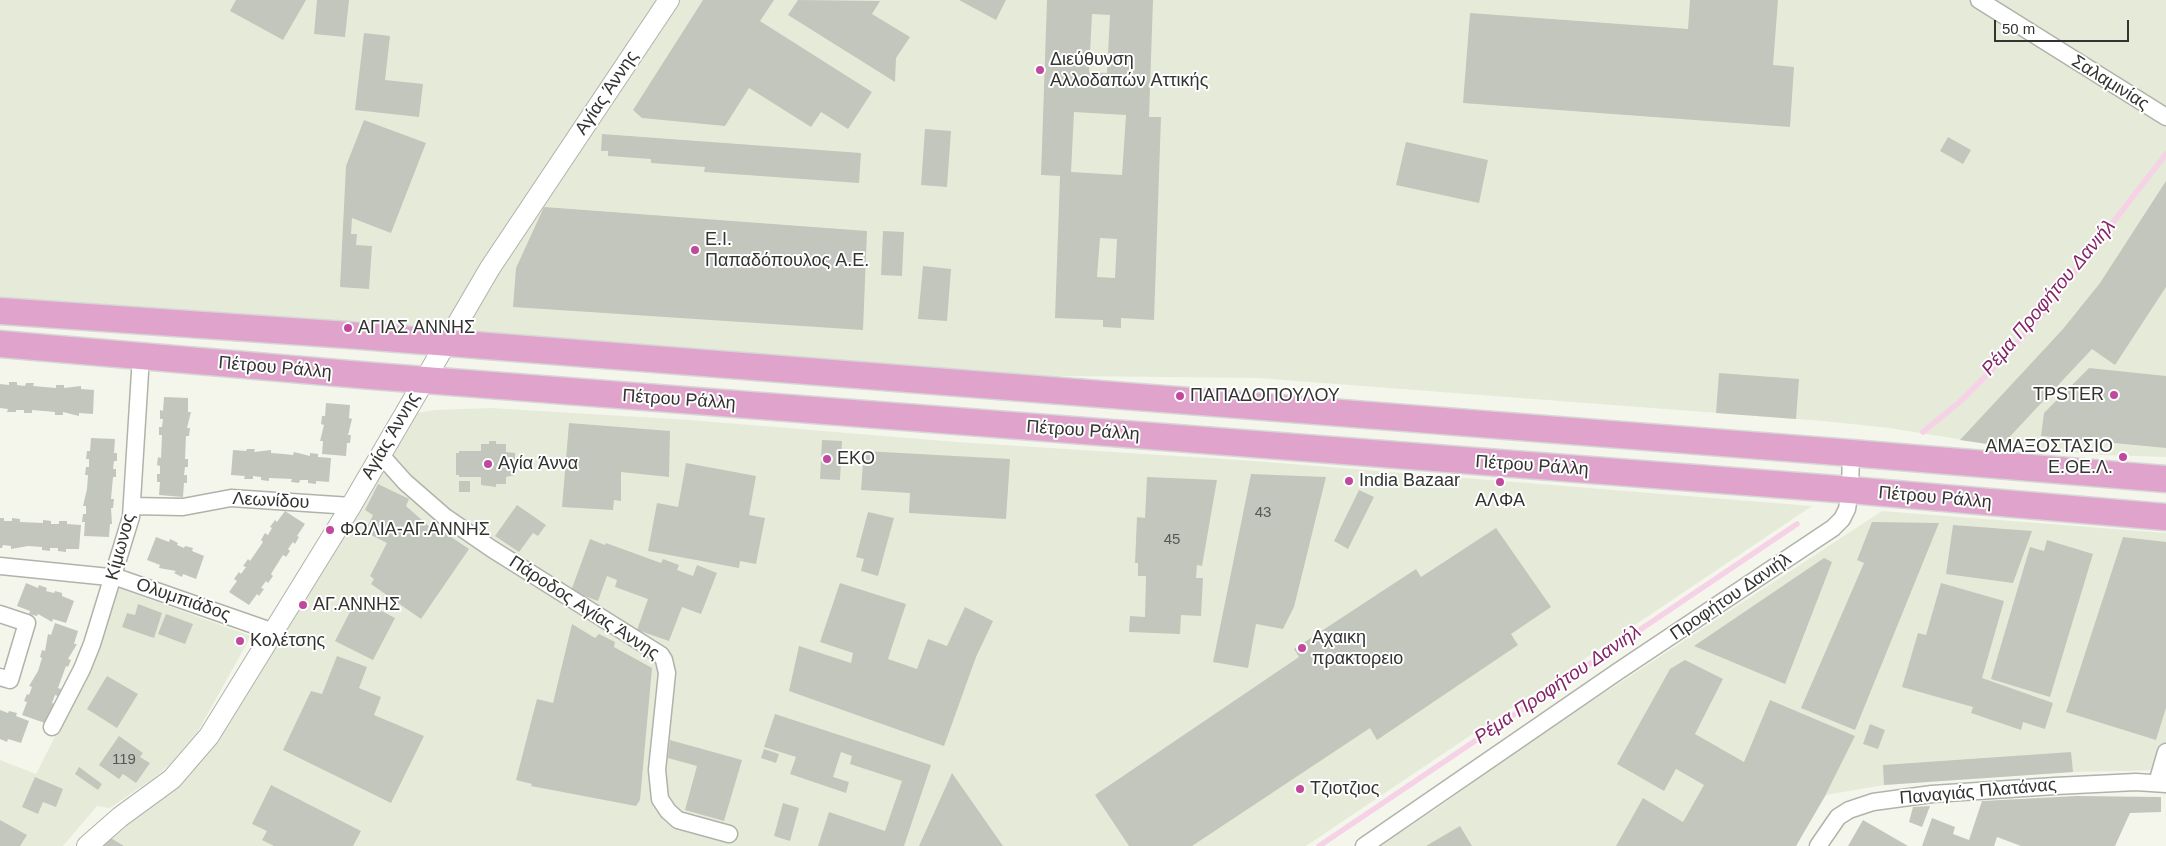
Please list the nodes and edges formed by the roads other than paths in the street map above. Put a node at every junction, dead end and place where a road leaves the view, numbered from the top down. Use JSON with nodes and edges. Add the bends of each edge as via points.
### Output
{"nodes":[{"id":1,"x":669,"y":0,"type":"edge"},
{"id":2,"x":1979,"y":0,"type":"edge"},
{"id":3,"x":2166,"y":117,"type":"edge"},
{"id":4,"x":0,"y":311,"type":"edge"},
{"id":5,"x":445,"y":343,"type":"junction"},
{"id":6,"x":0,"y":344,"type":"edge"},
{"id":7,"x":141,"y":356,"type":"junction"},
{"id":8,"x":424,"y":380,"type":"junction"},
{"id":9,"x":1851,"y":452,"type":"junction"},
{"id":10,"x":380,"y":454,"type":"junction"},
{"id":11,"x":2166,"y":479,"type":"edge"},
{"id":12,"x":1850,"y":490,"type":"junction"},
{"id":13,"x":132,"y":506,"type":"junction"},
{"id":14,"x":351,"y":506,"type":"junction"},
{"id":15,"x":2166,"y":518,"type":"edge"},
{"id":16,"x":0,"y":566,"type":"edge"},
{"id":17,"x":113,"y":577,"type":"junction"},
{"id":18,"x":0,"y":614,"type":"edge"},
{"id":19,"x":274,"y":632,"type":"junction"},
{"id":20,"x":0,"y":677,"type":"edge"},
{"id":21,"x":52,"y":727,"type":"dead end"},
{"id":22,"x":2166,"y":752,"type":"edge"},
{"id":23,"x":2161,"y":784,"type":"edge"},
{"id":24,"x":729,"y":834,"type":"dead end"},
{"id":25,"x":87,"y":846,"type":"edge"},
{"id":26,"x":1364,"y":846,"type":"edge"},
{"id":27,"x":1818,"y":846,"type":"edge"}],
"edges":[{"from":1,"to":5,"type":"street","name":"Αγίας Άννης","via":[[490,268]]},
{"from":2,"to":3,"type":"street","name":"Σαλαμινίας"},
{"from":4,"to":5,"type":"main road","name":"Πέτρου Ράλλη"},
{"from":5,"to":8,"type":"street","name":"Αγίας Άννης"},
{"from":5,"to":9,"type":"main road","name":"Πέτρου Ράλλη"},
{"from":6,"to":7,"type":"main road","name":"Πέτρου Ράλλη"},
{"from":7,"to":8,"type":"main road","name":"Πέτρου Ράλλη"},
{"from":7,"to":13,"type":"street","name":"Κίμωνος"},
{"from":8,"to":10,"type":"street","name":"Αγίας Άννης"},
{"from":8,"to":12,"type":"main road","name":"Πέτρου Ράλλη"},
{"from":9,"to":11,"type":"main road","name":"Πέτρου Ράλλη"},
{"from":9,"to":12,"type":"street","name":"Προφήτου Δανιήλ"},
{"from":10,"to":14,"type":"street","name":"Αγίας Άννης"},
{"from":10,"to":24,"type":"street","name":"Πάροδος Αγίας Άννης","via":[[405,482],[444,516],[661,655],[667,673],[657,770],[660,798],[668,812],[678,820]]},
{"from":12,"to":15,"type":"main road","name":"Πέτρου Ράλλη"},
{"from":12,"to":26,"type":"street","name":"Προφήτου Δανιήλ","via":[[1847,508],[1833,528]]},
{"from":13,"to":14,"type":"street","name":"Λεωνίδου","via":[[182,507],[231,498]]},
{"from":13,"to":17,"type":"street","name":"Κίμωνος"},
{"from":14,"to":19,"type":"street","name":"Αγίας Άννης"},
{"from":16,"to":17,"type":"street","name":"Ολυμπιάδος"},
{"from":17,"to":19,"type":"street","name":"Ολυμπιάδος"},
{"from":17,"to":21,"type":"street","name":"Κίμωνος","via":[[92,644]]},
{"from":18,"to":20,"type":"street","via":[[28,623],[10,680]]},
{"from":19,"to":25,"type":"street","name":"Αγίας Άννης","via":[[209,736],[182,769]]},
{"from":22,"to":23,"type":"street"},
{"from":23,"to":27,"type":"street","name":"Παναγιάς Πλατάνας","via":[[2128,782],[2055,786],[1932,794],[1873,802],[1838,817]]}]}
